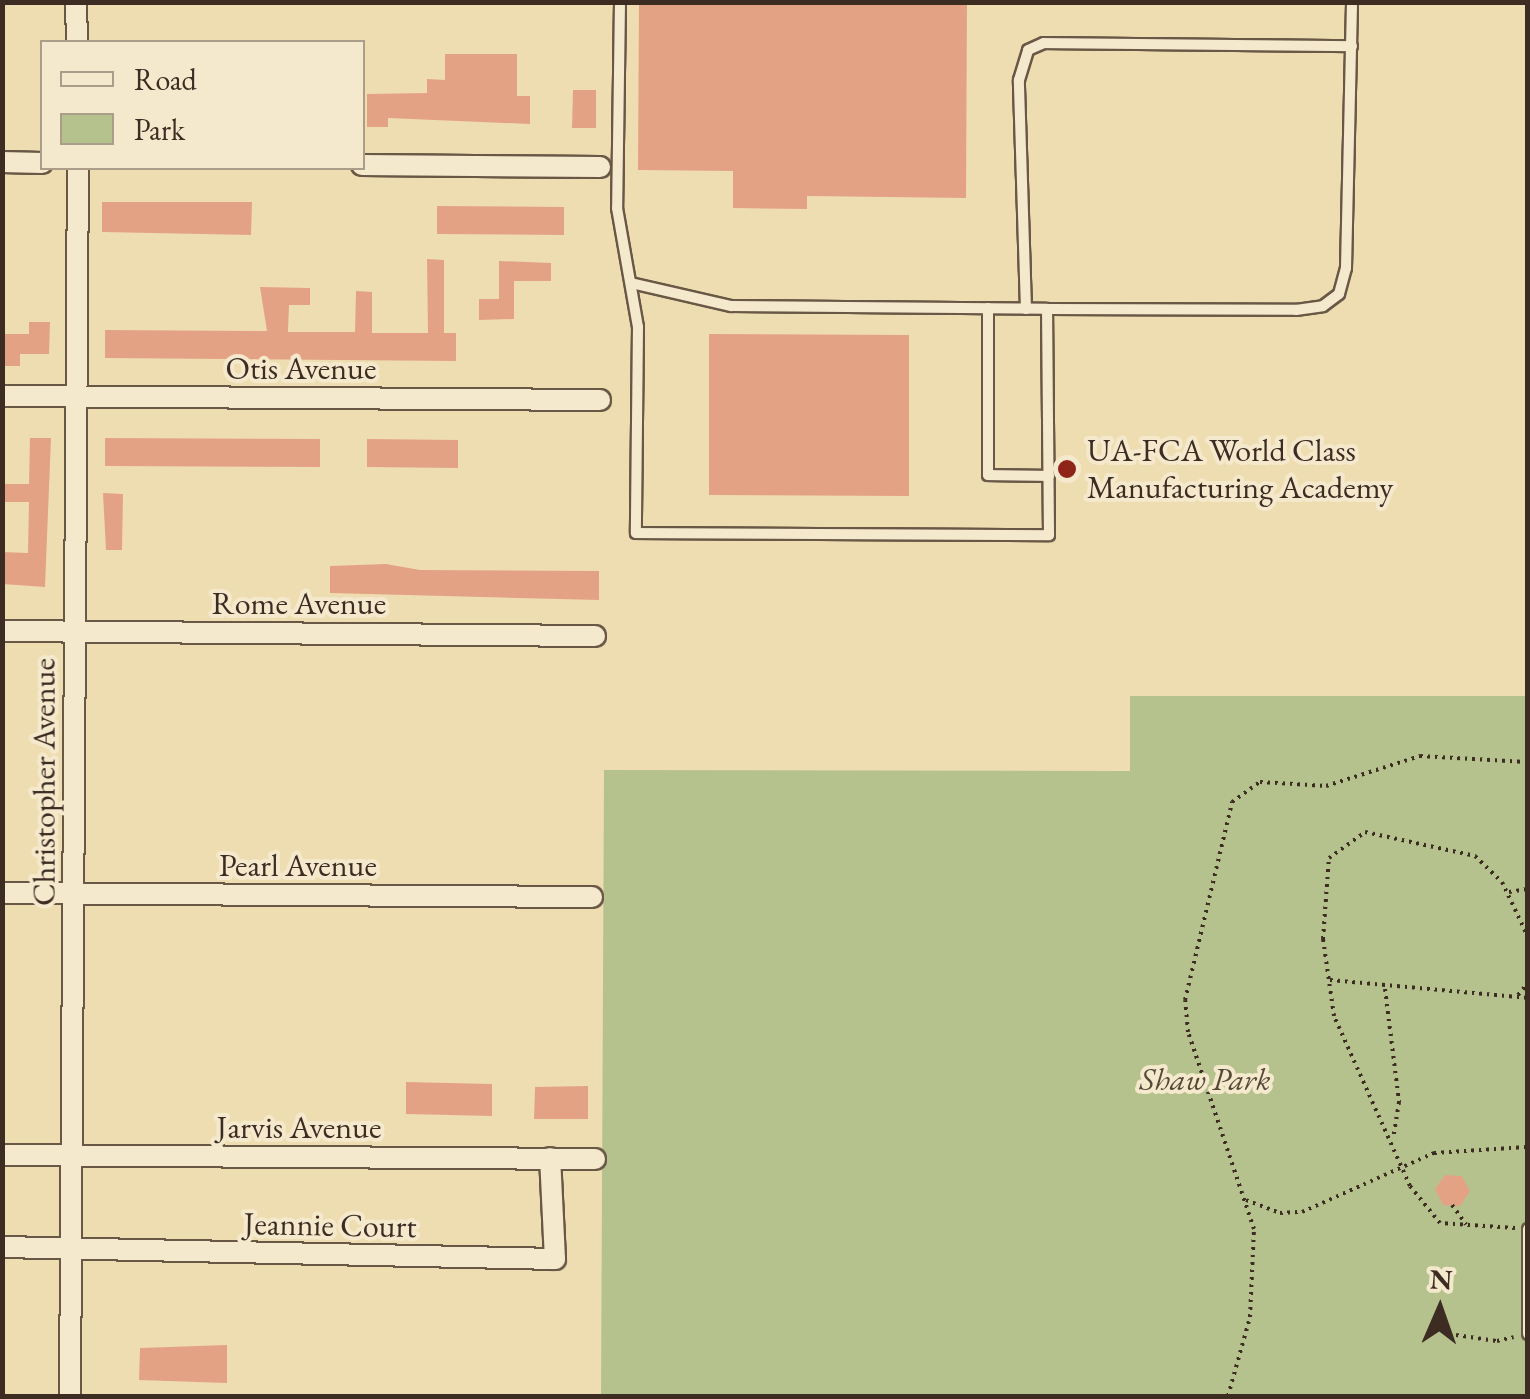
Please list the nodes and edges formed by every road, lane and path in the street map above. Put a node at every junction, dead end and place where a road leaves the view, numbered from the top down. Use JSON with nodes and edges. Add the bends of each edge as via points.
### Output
{"nodes":[{"id":1,"x":76,"y":2,"type":"edge"},
{"id":2,"x":620,"y":2,"type":"edge"},
{"id":3,"x":1352,"y":2,"type":"edge"},
{"id":4,"x":77,"y":40,"type":"edge"},
{"id":5,"x":1352,"y":46,"type":"junction"},
{"id":6,"x":2,"y":162,"type":"edge"},
{"id":7,"x":40,"y":163,"type":"edge"},
{"id":8,"x":365,"y":165,"type":"edge"},
{"id":9,"x":600,"y":167,"type":"dead end"},
{"id":10,"x":78,"y":170,"type":"edge"},
{"id":11,"x":631,"y":284,"type":"junction"},
{"id":12,"x":988,"y":308,"type":"junction"},
{"id":13,"x":1026,"y":309,"type":"junction"},
{"id":14,"x":1047,"y":310,"type":"junction"},
{"id":15,"x":2,"y":396,"type":"edge"},
{"id":16,"x":77,"y":397,"type":"junction"},
{"id":17,"x":600,"y":400,"type":"dead end"},
{"id":18,"x":1049,"y":476,"type":"junction"},
{"id":19,"x":2,"y":631,"type":"edge"},
{"id":20,"x":76,"y":632,"type":"junction"},
{"id":21,"x":594,"y":636,"type":"dead end"},
{"id":22,"x":1528,"y":762,"type":"edge"},
{"id":23,"x":1528,"y":889,"type":"edge"},
{"id":24,"x":1509,"y":892,"type":"junction"},
{"id":25,"x":2,"y":893,"type":"edge"},
{"id":26,"x":73,"y":893,"type":"junction"},
{"id":27,"x":592,"y":898,"type":"dead end"},
{"id":28,"x":1528,"y":937,"type":"edge"},
{"id":29,"x":1330,"y":980,"type":"junction"},
{"id":30,"x":1528,"y":983,"type":"edge"},
{"id":31,"x":1385,"y":989,"type":"junction"},
{"id":32,"x":1516,"y":996,"type":"junction"},
{"id":33,"x":1528,"y":998,"type":"edge"},
{"id":34,"x":1392,"y":1140,"type":"junction"},
{"id":35,"x":1528,"y":1147,"type":"edge"},
{"id":36,"x":2,"y":1155,"type":"edge"},
{"id":37,"x":70,"y":1156,"type":"junction"},
{"id":38,"x":550,"y":1158,"type":"junction"},
{"id":39,"x":595,"y":1159,"type":"dead end"},
{"id":40,"x":1403,"y":1166,"type":"junction"},
{"id":41,"x":1246,"y":1200,"type":"junction"},
{"id":42,"x":1452,"y":1205,"type":"dead end"},
{"id":43,"x":1468,"y":1226,"type":"junction"},
{"id":44,"x":1526,"y":1229,"type":"edge"},
{"id":45,"x":2,"y":1247,"type":"edge"},
{"id":46,"x":71,"y":1249,"type":"junction"},
{"id":47,"x":1456,"y":1334,"type":"dead end"},
{"id":48,"x":1526,"y":1334,"type":"edge"},
{"id":49,"x":70,"y":1396,"type":"edge"},
{"id":50,"x":1228,"y":1396,"type":"edge"}],
"edges":[{"from":1,"to":4,"type":"street"},
{"from":2,"to":11,"type":"lane","via":[[617,208]]},
{"from":3,"to":5,"type":"lane"},
{"from":5,"to":13,"type":"lane","via":[[1044,42],[1028,50],[1019,80]]},
{"from":5,"to":14,"type":"lane","via":[[1346,268],[1333,300],[1296,310]]},
{"from":6,"to":7,"type":"street"},
{"from":8,"to":9,"type":"street"},
{"from":10,"to":16,"type":"street","name":"Christopher Avenue"},
{"from":11,"to":12,"type":"lane","via":[[731,306]]},
{"from":11,"to":18,"type":"lane","via":[[638,326],[636,533],[1050,535]]},
{"from":12,"to":13,"type":"lane"},
{"from":12,"to":18,"type":"lane","via":[[988,475]]},
{"from":13,"to":14,"type":"lane"},
{"from":14,"to":18,"type":"lane"},
{"from":15,"to":16,"type":"street","name":"Otis Avenue"},
{"from":16,"to":17,"type":"street","name":"Otis Avenue"},
{"from":16,"to":20,"type":"street","name":"Christopher Avenue"},
{"from":19,"to":20,"type":"street","name":"Rome Avenue"},
{"from":20,"to":21,"type":"street","name":"Rome Avenue"},
{"from":20,"to":26,"type":"street","name":"Christopher Avenue"},
{"from":22,"to":41,"type":"path","via":[[1420,756],[1326,786],[1260,782],[1232,802],[1190,968],[1185,1015]]},
{"from":23,"to":24,"type":"path"},
{"from":24,"to":28,"type":"path"},
{"from":24,"to":29,"type":"path","via":[[1476,856],[1369,832],[1352,836],[1332,853],[1326,873],[1323,938]]},
{"from":25,"to":26,"type":"street","name":"Pearl Avenue"},
{"from":26,"to":27,"type":"street","name":"Pearl Avenue"},
{"from":26,"to":37,"type":"street","name":"Christopher Avenue"},
{"from":29,"to":31,"type":"path"},
{"from":29,"to":34,"type":"path","via":[[1343,1044]]},
{"from":30,"to":32,"type":"path"},
{"from":31,"to":32,"type":"path"},
{"from":31,"to":34,"type":"path","via":[[1399,1102]]},
{"from":32,"to":33,"type":"path"},
{"from":34,"to":40,"type":"path"},
{"from":35,"to":40,"type":"path","via":[[1454,1149]]},
{"from":36,"to":37,"type":"street","name":"Jarvis Avenue"},
{"from":37,"to":38,"type":"street","name":"Jarvis Avenue"},
{"from":37,"to":46,"type":"street","name":"Christopher Avenue"},
{"from":38,"to":39,"type":"street","name":"Jarvis Avenue"},
{"from":38,"to":46,"type":"street","name":"Jeannie Court","via":[[556,1260]]},
{"from":40,"to":41,"type":"path","via":[[1302,1212],[1280,1213]]},
{"from":40,"to":43,"type":"path","via":[[1430,1217]]},
{"from":41,"to":50,"type":"path","via":[[1254,1284]]},
{"from":42,"to":43,"type":"path"},
{"from":43,"to":44,"type":"path"},
{"from":44,"to":48,"type":"lane"},
{"from":45,"to":46,"type":"street","name":"Jeannie Court"},
{"from":46,"to":49,"type":"street","name":"Christopher Avenue"},
{"from":47,"to":48,"type":"path","via":[[1497,1341]]}]}
